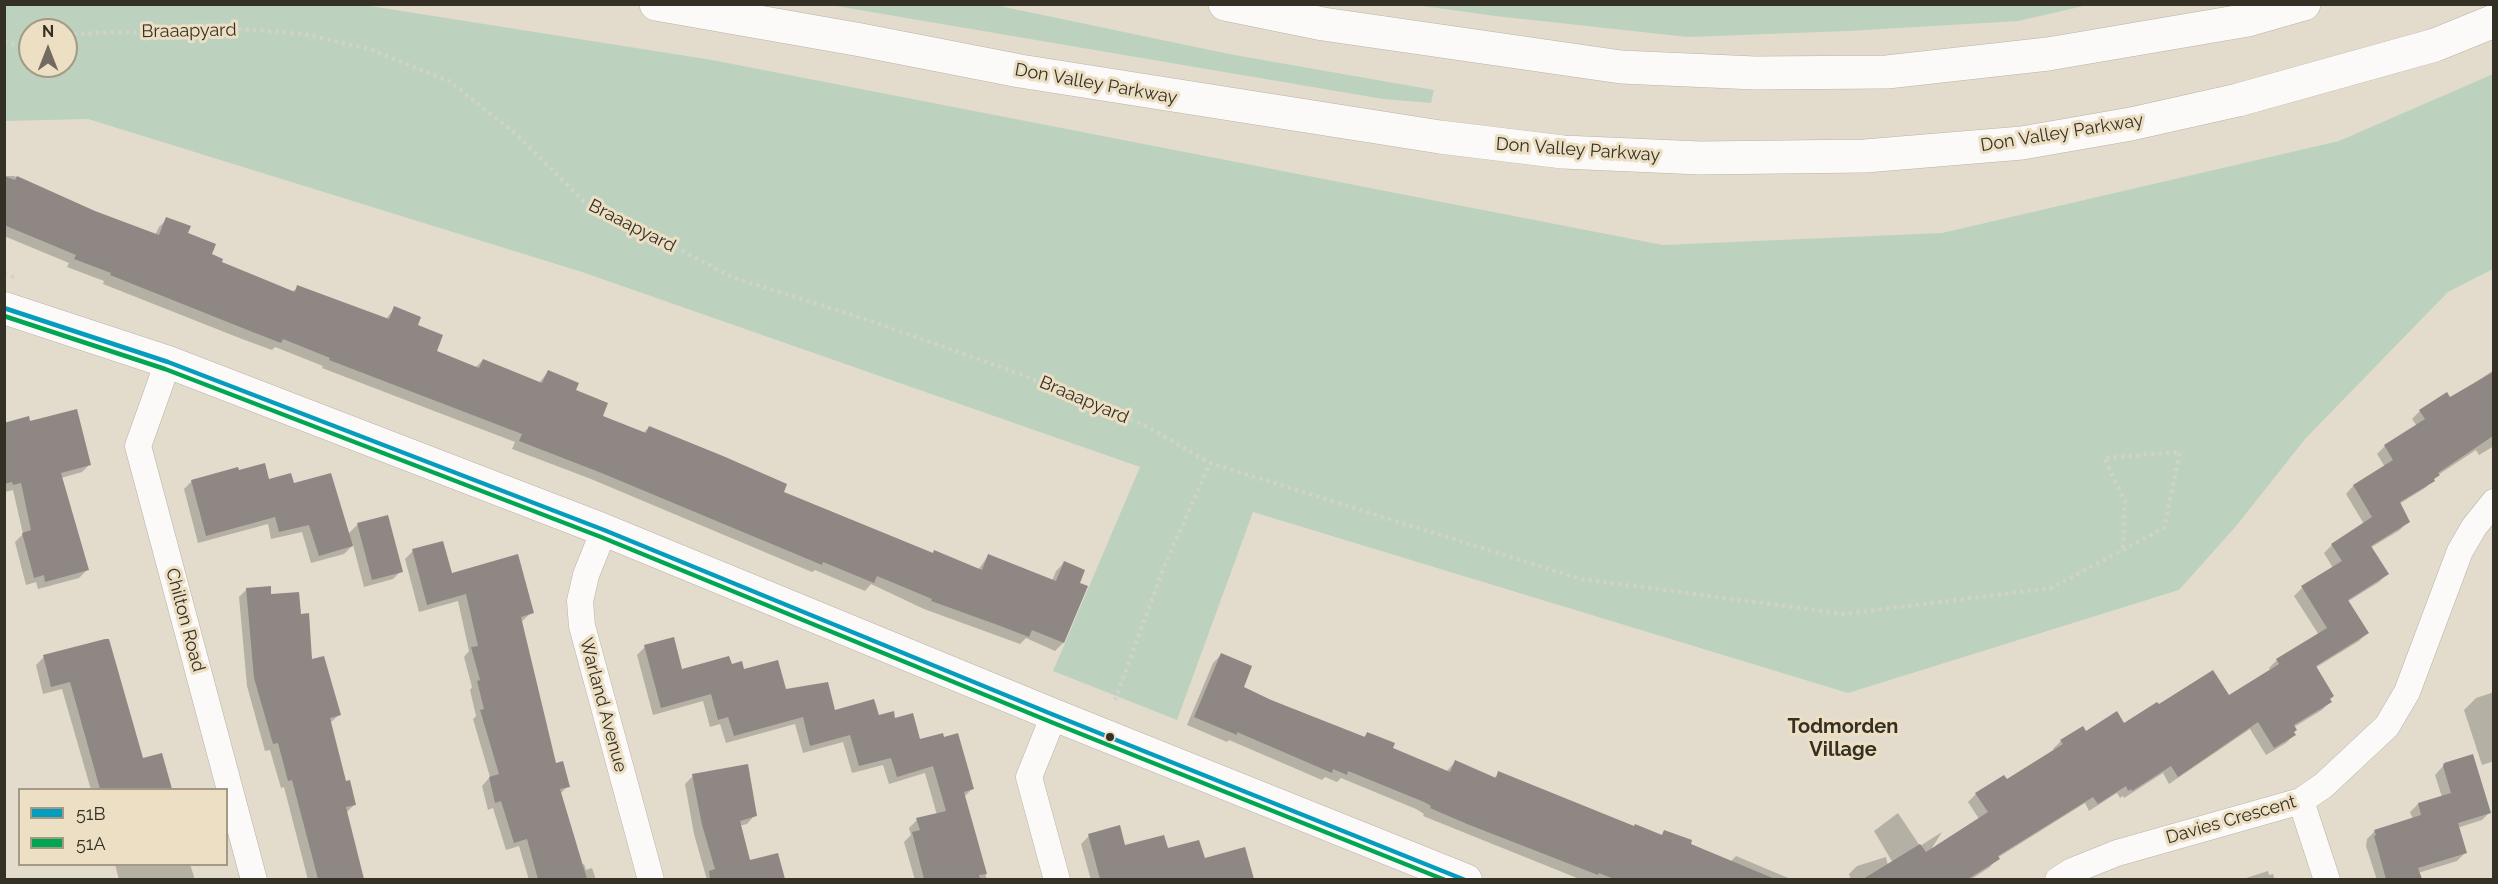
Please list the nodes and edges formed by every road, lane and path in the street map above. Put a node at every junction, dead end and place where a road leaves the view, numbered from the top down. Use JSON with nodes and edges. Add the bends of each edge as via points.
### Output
{"nodes":[{"id":1,"x":656,"y":4,"type":"edge"},
{"id":2,"x":1225,"y":4,"type":"edge"},
{"id":3,"x":2304,"y":4,"type":"edge"},
{"id":4,"x":2493,"y":21,"type":"edge"},
{"id":5,"x":78,"y":33,"type":"edge"},
{"id":6,"x":6,"y":310,"type":"edge"},
{"id":7,"x":168,"y":362,"type":"junction"},
{"id":8,"x":1210,"y":463,"type":"junction"},
{"id":9,"x":2493,"y":502,"type":"edge"},
{"id":10,"x":604,"y":530,"type":"junction"},
{"id":11,"x":2123,"y":549,"type":"junction"},
{"id":12,"x":1115,"y":700,"type":"dead end"},
{"id":13,"x":1054,"y":715,"type":"junction"},
{"id":14,"x":2301,"y":801,"type":"junction"},
{"id":15,"x":254,"y":879,"type":"edge"},
{"id":16,"x":651,"y":879,"type":"edge"},
{"id":17,"x":1056,"y":879,"type":"edge"},
{"id":18,"x":1466,"y":879,"type":"edge"},
{"id":19,"x":2058,"y":879,"type":"edge"},
{"id":20,"x":2327,"y":879,"type":"edge"}],
"edges":[{"from":1,"to":4,"type":"highway","name":"Don Valley Parkway","via":[[1031,73],[1418,134],[1563,152],[1700,158],[1865,156],[2022,143],[2238,100],[2435,45]]},
{"from":2,"to":3,"type":"highway","via":[[1323,24],[1621,67],[1755,73],[1887,72],[2049,54],[2248,20]]},
{"from":5,"to":8,"type":"path","name":"Braaapyard","via":[[227,28],[304,34],[369,49],[449,81],[516,134],[587,205],[735,278],[1020,374],[1146,426]]},
{"from":6,"to":7,"type":"street"},
{"from":7,"to":10,"type":"street"},
{"from":7,"to":15,"type":"street","name":"Chilton Road","via":[[138,446]]},
{"from":8,"to":11,"type":"path","name":"Braaapyard","via":[[1581,579],[1845,614],[2051,588]]},
{"from":8,"to":12,"type":"path","via":[[1164,567]]},
{"from":9,"to":14,"type":"street","name":"Davies Crescent","via":[[2460,551],[2407,692],[2387,726]]},
{"from":10,"to":13,"type":"street"},
{"from":10,"to":16,"type":"street","name":"Warland Avenue","via":[[580,601],[582,626]]},
{"from":11,"to":11,"type":"path","name":"Braaapyard","via":[[2164,528],[2180,452],[2104,458],[2125,501]]},
{"from":13,"to":17,"type":"street","via":[[1029,777]]},
{"from":13,"to":18,"type":"street"},
{"from":14,"to":19,"type":"street","name":"Davies Crescent","via":[[2117,853]]},
{"from":14,"to":20,"type":"street"}]}
